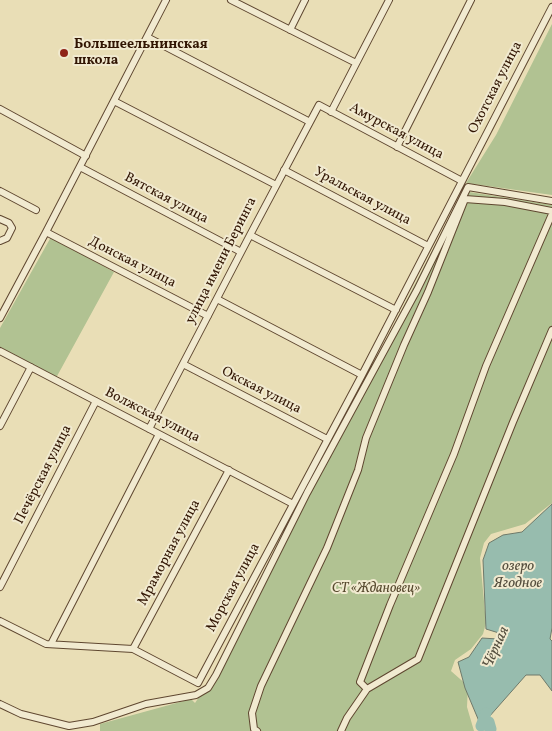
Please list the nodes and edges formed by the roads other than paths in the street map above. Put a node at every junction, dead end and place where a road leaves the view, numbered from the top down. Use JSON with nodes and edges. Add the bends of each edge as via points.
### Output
{"nodes":[{"id":1,"x":166,"y":0,"type":"edge"},
{"id":2,"x":231,"y":0,"type":"edge"},
{"id":3,"x":305,"y":0,"type":"edge"},
{"id":4,"x":389,"y":0,"type":"edge"},
{"id":5,"x":471,"y":0,"type":"edge"},
{"id":6,"x":552,"y":7,"type":"edge"},
{"id":7,"x":290,"y":30,"type":"junction"},
{"id":8,"x":147,"y":37,"type":"junction"},
{"id":9,"x":356,"y":63,"type":"junction"},
{"id":10,"x":114,"y":101,"type":"junction"},
{"id":11,"x":319,"y":105,"type":"joint"},
{"id":12,"x":0,"y":109,"type":"edge"},
{"id":13,"x":331,"y":112,"type":"junction"},
{"id":14,"x":310,"y":122,"type":"junction"},
{"id":15,"x":397,"y":147,"type":"junction"},
{"id":16,"x":86,"y":156,"type":"junction"},
{"id":17,"x":80,"y":168,"type":"junction"},
{"id":18,"x":284,"y":170,"type":"junction"},
{"id":19,"x":462,"y":181,"type":"junction"},
{"id":20,"x":276,"y":185,"type":"junction"},
{"id":21,"x":0,"y":190,"type":"edge"},
{"id":22,"x":552,"y":201,"type":"edge"},
{"id":23,"x":36,"y":210,"type":"dead end"},
{"id":24,"x":552,"y":212,"type":"edge"},
{"id":25,"x":0,"y":219,"type":"edge"},
{"id":26,"x":46,"y":232,"type":"junction"},
{"id":27,"x":250,"y":234,"type":"junction"},
{"id":28,"x":0,"y":241,"type":"edge"},
{"id":29,"x":428,"y":246,"type":"junction"},
{"id":30,"x":241,"y":252,"type":"junction"},
{"id":31,"x":217,"y":299,"type":"junction"},
{"id":32,"x":396,"y":310,"type":"junction"},
{"id":33,"x":208,"y":316,"type":"junction"},
{"id":34,"x":0,"y":318,"type":"edge"},
{"id":35,"x":552,"y":330,"type":"edge"},
{"id":36,"x":0,"y":351,"type":"edge"},
{"id":37,"x":183,"y":364,"type":"junction"},
{"id":38,"x":31,"y":367,"type":"junction"},
{"id":39,"x":362,"y":375,"type":"junction"},
{"id":40,"x":96,"y":401,"type":"junction"},
{"id":41,"x":0,"y":426,"type":"edge"},
{"id":42,"x":150,"y":429,"type":"junction"},
{"id":43,"x":159,"y":434,"type":"junction"},
{"id":44,"x":328,"y":439,"type":"junction"},
{"id":45,"x":229,"y":470,"type":"junction"},
{"id":46,"x":293,"y":504,"type":"junction"},
{"id":47,"x":0,"y":587,"type":"edge"},
{"id":48,"x":0,"y":621,"type":"edge"},
{"id":49,"x":51,"y":644,"type":"junction"},
{"id":50,"x":134,"y":649,"type":"junction"},
{"id":51,"x":367,"y":689,"type":"junction"},
{"id":52,"x":0,"y":704,"type":"edge"},
{"id":53,"x":257,"y":731,"type":"edge"},
{"id":54,"x":341,"y":731,"type":"edge"}],
"edges":[{"from":1,"to":8,"type":"street"},
{"from":2,"to":7,"type":"street"},
{"from":3,"to":7,"type":"street"},
{"from":4,"to":9,"type":"street"},
{"from":5,"to":15,"type":"street"},
{"from":6,"to":19,"type":"street","name":"Охотская улица"},
{"from":7,"to":9,"type":"street"},
{"from":8,"to":10,"type":"street"},
{"from":8,"to":14,"type":"street"},
{"from":9,"to":13,"type":"street"},
{"from":10,"to":16,"type":"street"},
{"from":10,"to":20,"type":"street"},
{"from":11,"to":13,"type":"street","name":"Амурская улица"},
{"from":11,"to":14,"type":"street","name":"улица имени Беринга"},
{"from":12,"to":16,"type":"street"},
{"from":13,"to":15,"type":"street","name":"Амурская улица"},
{"from":14,"to":18,"type":"street","name":"улица имени Беринга"},
{"from":15,"to":19,"type":"street","name":"Амурская улица"},
{"from":16,"to":17,"type":"street"},
{"from":17,"to":26,"type":"street"},
{"from":17,"to":30,"type":"street","name":"Вятская улица"},
{"from":18,"to":20,"type":"street","name":"улица имени Беринга"},
{"from":18,"to":29,"type":"street","name":"Уральская улица"},
{"from":19,"to":29,"type":"street","name":"Охотская улица"},
{"from":20,"to":27,"type":"street","name":"улица имени Беринга"},
{"from":21,"to":23,"type":"street"},
{"from":22,"to":52,"type":"street","via":[[468,187],[208,688],[196,695],[146,704],[93,722],[68,726],[21,714]]},
{"from":24,"to":51,"type":"street","via":[[486,366],[454,454],[373,648],[360,682]]},
{"from":24,"to":53,"type":"street","via":[[505,202],[465,199],[366,438],[358,470],[327,548],[261,686],[252,712]]},
{"from":25,"to":28,"type":"street","via":[[12,228],[7,238]]},
{"from":26,"to":33,"type":"street","name":"Донская улица"},
{"from":26,"to":34,"type":"street"},
{"from":27,"to":30,"type":"street","name":"улица имени Беринга"},
{"from":27,"to":32,"type":"street"},
{"from":29,"to":32,"type":"street","name":"Охотская улица"},
{"from":30,"to":31,"type":"street","name":"улица имени Беринга"},
{"from":31,"to":33,"type":"street","name":"улица имени Беринга"},
{"from":31,"to":39,"type":"street"},
{"from":32,"to":39,"type":"street","name":"Охотская улица"},
{"from":33,"to":37,"type":"street","name":"улица имени Беринга"},
{"from":35,"to":51,"type":"street","via":[[418,659]]},
{"from":36,"to":38,"type":"street","name":"Волжская улица"},
{"from":37,"to":42,"type":"street","name":"улица имени Беринга"},
{"from":37,"to":44,"type":"street","name":"Окская улица"},
{"from":38,"to":40,"type":"street","name":"Волжская улица"},
{"from":38,"to":41,"type":"street"},
{"from":39,"to":44,"type":"street","name":"Морская улица"},
{"from":40,"to":42,"type":"street","name":"Волжская улица"},
{"from":40,"to":47,"type":"street","name":"Печёрская улица"},
{"from":42,"to":43,"type":"street","name":"Волжская улица"},
{"from":43,"to":45,"type":"street","name":"Волжская улица"},
{"from":43,"to":49,"type":"street"},
{"from":44,"to":46,"type":"street","name":"Морская улица"},
{"from":45,"to":46,"type":"street","name":"Волжская улица"},
{"from":45,"to":50,"type":"street","name":"Мраморная улица"},
{"from":46,"to":50,"type":"street","name":"Морская улица","via":[[198,683]]},
{"from":48,"to":49,"type":"street"},
{"from":49,"to":50,"type":"street"},
{"from":51,"to":54,"type":"street"}]}
